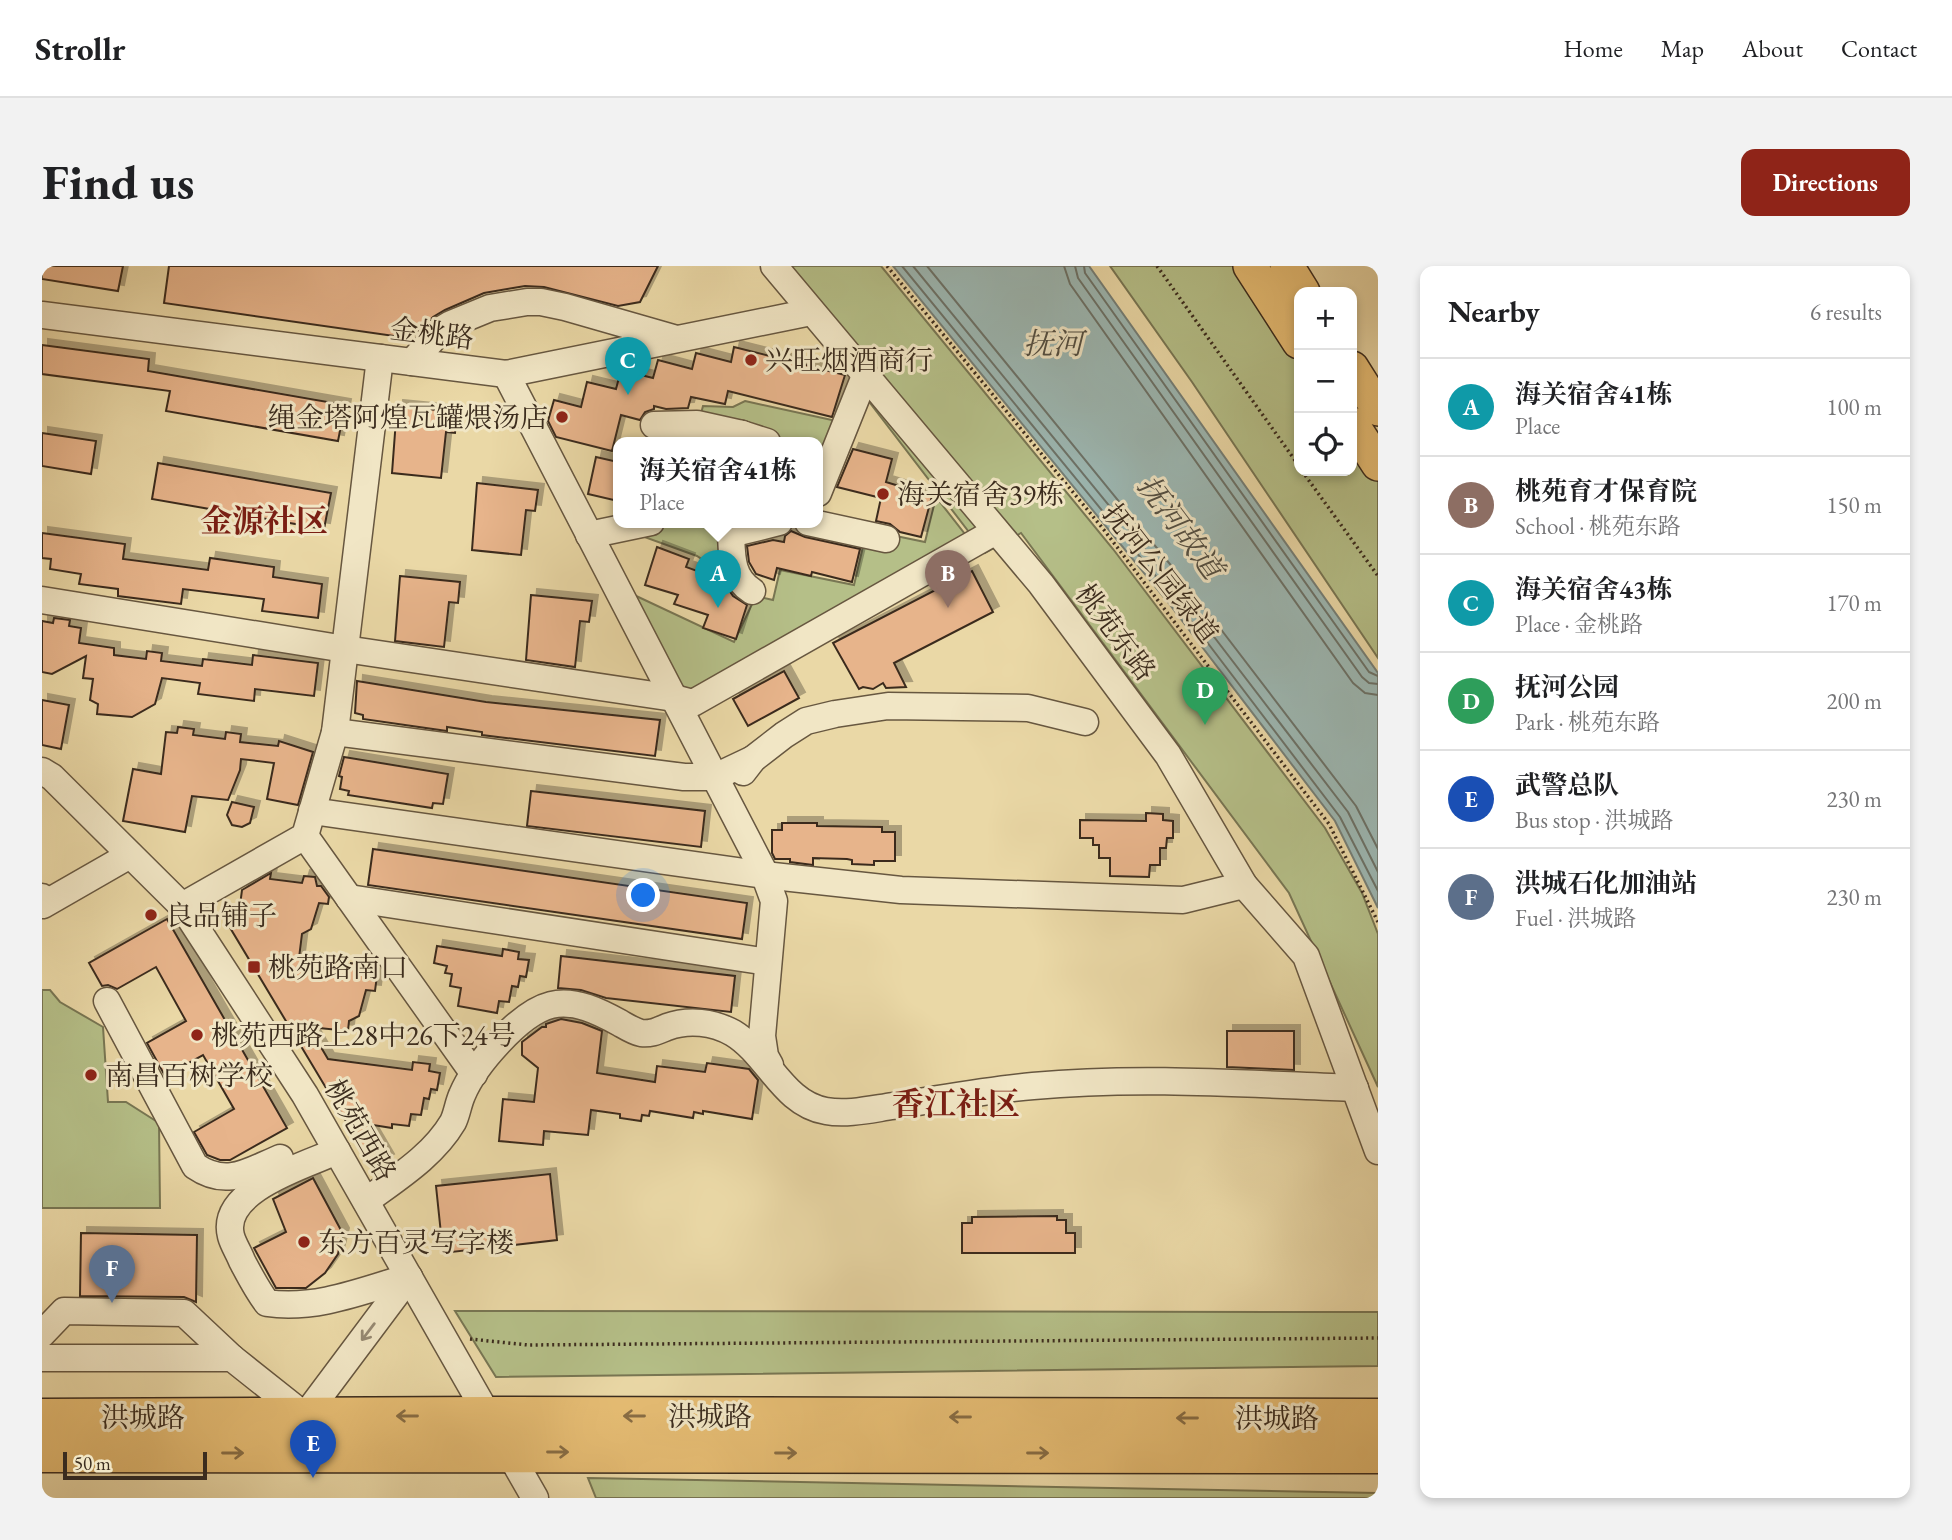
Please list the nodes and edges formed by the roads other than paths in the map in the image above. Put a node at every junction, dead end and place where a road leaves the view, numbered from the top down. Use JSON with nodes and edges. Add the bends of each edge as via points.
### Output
{"nodes":[{"id":1,"x":774,"y":266,"type":"edge"},
{"id":2,"x":1250,"y":266,"type":"edge"},
{"id":3,"x":1287,"y":266,"type":"edge"},
{"id":4,"x":1300,"y":287,"type":"edge"},
{"id":5,"x":811,"y":312,"type":"junction"},
{"id":6,"x":42,"y":315,"type":"edge"},
{"id":7,"x":1294,"y":334,"type":"edge"},
{"id":8,"x":676,"y":339,"type":"junction"},
{"id":9,"x":380,"y":358,"type":"junction"},
{"id":10,"x":412,"y":362,"type":"junction"},
{"id":11,"x":506,"y":374,"type":"junction"},
{"id":12,"x":864,"y":376,"type":"junction"},
{"id":13,"x":1357,"y":376,"type":"edge"},
{"id":14,"x":1378,"y":409,"type":"edge"},
{"id":15,"x":694,"y":424,"type":"edge"},
{"id":16,"x":654,"y":425,"type":"dead end"},
{"id":17,"x":1357,"y":432,"type":"edge"},
{"id":18,"x":735,"y":437,"type":"edge"},
{"id":19,"x":1378,"y":464,"type":"edge"},
{"id":20,"x":823,"y":480,"type":"edge"},
{"id":21,"x":823,"y":525,"type":"edge"},
{"id":22,"x":622,"y":528,"type":"edge"},
{"id":23,"x":729,"y":528,"type":"edge"},
{"id":24,"x":996,"y":531,"type":"junction"},
{"id":25,"x":589,"y":535,"type":"junction"},
{"id":26,"x":886,"y":539,"type":"dead end"},
{"id":27,"x":752,"y":591,"type":"dead end"},
{"id":28,"x":42,"y":600,"type":"edge"},
{"id":29,"x":345,"y":649,"type":"junction"},
{"id":30,"x":674,"y":698,"type":"junction"},
{"id":31,"x":1085,"y":722,"type":"dead end"},
{"id":32,"x":335,"y":732,"type":"junction"},
{"id":33,"x":42,"y":771,"type":"edge"},
{"id":34,"x":720,"y":787,"type":"junction"},
{"id":35,"x":308,"y":823,"type":"junction"},
{"id":36,"x":130,"y":855,"type":"junction"},
{"id":37,"x":764,"y":875,"type":"junction"},
{"id":38,"x":1244,"y":885,"type":"junction"},
{"id":39,"x":42,"y":897,"type":"edge"},
{"id":40,"x":349,"y":898,"type":"junction"},
{"id":41,"x":182,"y":906,"type":"junction"},
{"id":42,"x":768,"y":962,"type":"junction"},
{"id":43,"x":107,"y":1001,"type":"dead end"},
{"id":44,"x":474,"y":1074,"type":"junction"},
{"id":45,"x":780,"y":1082,"type":"junction"},
{"id":46,"x":1355,"y":1088,"type":"junction"},
{"id":47,"x":333,"y":1143,"type":"junction"},
{"id":48,"x":1378,"y":1151,"type":"edge"},
{"id":49,"x":366,"y":1201,"type":"junction"},
{"id":50,"x":409,"y":1277,"type":"junction"},
{"id":51,"x":42,"y":1334,"type":"edge"},
{"id":52,"x":42,"y":1358,"type":"edge"},
{"id":53,"x":232,"y":1359,"type":"junction"},
{"id":54,"x":305,"y":1416,"type":"junction"},
{"id":55,"x":488,"y":1416,"type":"junction"},
{"id":56,"x":42,"y":1418,"type":"edge"},
{"id":57,"x":1378,"y":1418,"type":"edge"},
{"id":58,"x":507,"y":1452,"type":"junction"},
{"id":59,"x":42,"y":1453,"type":"edge"},
{"id":60,"x":1378,"y":1454,"type":"edge"},
{"id":61,"x":535,"y":1498,"type":"edge"}],
"edges":[{"from":1,"to":5,"type":"street","name":"桃苑东路"},
{"from":2,"to":7,"type":"main road"},
{"from":3,"to":4,"type":"main road"},
{"from":5,"to":8,"type":"street","name":"金桃路"},
{"from":5,"to":12,"type":"street","name":"桃苑东路"},
{"from":6,"to":9,"type":"street","name":"金桃路"},
{"from":8,"to":10,"type":"street","via":[[553,304],[527,302],[490,308],[451,324]]},
{"from":8,"to":11,"type":"street","name":"金桃路"},
{"from":9,"to":10,"type":"street","name":"金桃路"},
{"from":9,"to":29,"type":"street"},
{"from":10,"to":11,"type":"street","name":"金桃路"},
{"from":11,"to":25,"type":"street"},
{"from":12,"to":20,"type":"street"},
{"from":12,"to":24,"type":"street","name":"桃苑东路"},
{"from":13,"to":14,"type":"main road"},
{"from":15,"to":16,"type":"street"},
{"from":15,"to":18,"type":"street"},
{"from":17,"to":19,"type":"main road"},
{"from":21,"to":26,"type":"street"},
{"from":22,"to":25,"type":"street"},
{"from":23,"to":27,"type":"street","via":[[732,562],[743,585]]},
{"from":24,"to":30,"type":"street","via":[[693,703]]},
{"from":24,"to":38,"type":"street","name":"桃苑东路","via":[[1168,755]]},
{"from":25,"to":30,"type":"street"},
{"from":28,"to":29,"type":"street"},
{"from":29,"to":30,"type":"street"},
{"from":29,"to":32,"type":"street"},
{"from":30,"to":34,"type":"street"},
{"from":31,"to":34,"type":"street","via":[[1028,708],[888,706],[835,714],[806,722],[784,735]]},
{"from":32,"to":34,"type":"street","via":[[684,777]]},
{"from":32,"to":35,"type":"street"},
{"from":33,"to":36,"type":"street","name":"桃苑西路"},
{"from":34,"to":37,"type":"street"},
{"from":35,"to":37,"type":"street"},
{"from":35,"to":40,"type":"street"},
{"from":35,"to":41,"type":"street"},
{"from":36,"to":39,"type":"street","via":[[43,905]]},
{"from":36,"to":41,"type":"street","name":"桃苑西路"},
{"from":37,"to":38,"type":"street","via":[[901,890],[1184,900]]},
{"from":37,"to":42,"type":"street","via":[[774,901]]},
{"from":38,"to":46,"type":"street","name":"桃苑东路","via":[[1306,956]]},
{"from":40,"to":42,"type":"street"},
{"from":40,"to":44,"type":"street"},
{"from":41,"to":47,"type":"street","name":"桃苑西路"},
{"from":42,"to":45,"type":"street","via":[[762,1036],[765,1056]]},
{"from":43,"to":47,"type":"street","via":[[195,1166],[203,1172],[235,1177]]},
{"from":44,"to":45,"type":"street","via":[[487,1054],[524,1021],[550,1005],[566,1003],[590,1008],[637,1032],[653,1034],[695,1022],[717,1025],[753,1048]]},
{"from":44,"to":49,"type":"street","via":[[453,1121],[423,1158]]},
{"from":45,"to":46,"type":"street","via":[[805,1104],[827,1111],[1121,1080]]},
{"from":46,"to":48,"type":"street","name":"桃苑东路"},
{"from":47,"to":49,"type":"street","name":"桃苑西路"},
{"from":47,"to":50,"type":"street","via":[[245,1195],[233,1215],[230,1236],[255,1287],[267,1303],[289,1306],[317,1304]]},
{"from":49,"to":50,"type":"street","name":"桃苑西路"},
{"from":50,"to":54,"type":"street","one_way":true},
{"from":50,"to":55,"type":"street","name":"桃苑西路"},
{"from":51,"to":53,"type":"street","via":[[64,1311],[184,1313]]},
{"from":52,"to":53,"type":"street"},
{"from":53,"to":54,"type":"street"},
{"from":55,"to":54,"type":"highway","name":"洪城路","one_way":true},
{"from":54,"to":56,"type":"highway","name":"洪城路"},
{"from":57,"to":55,"type":"highway","name":"洪城路","one_way":true},
{"from":55,"to":58,"type":"street","name":"桃苑西路"},
{"from":59,"to":58,"type":"highway","name":"洪城路","one_way":true},
{"from":58,"to":60,"type":"highway","name":"洪城路","one_way":true},
{"from":58,"to":61,"type":"street","name":"桃苑西路"}]}
